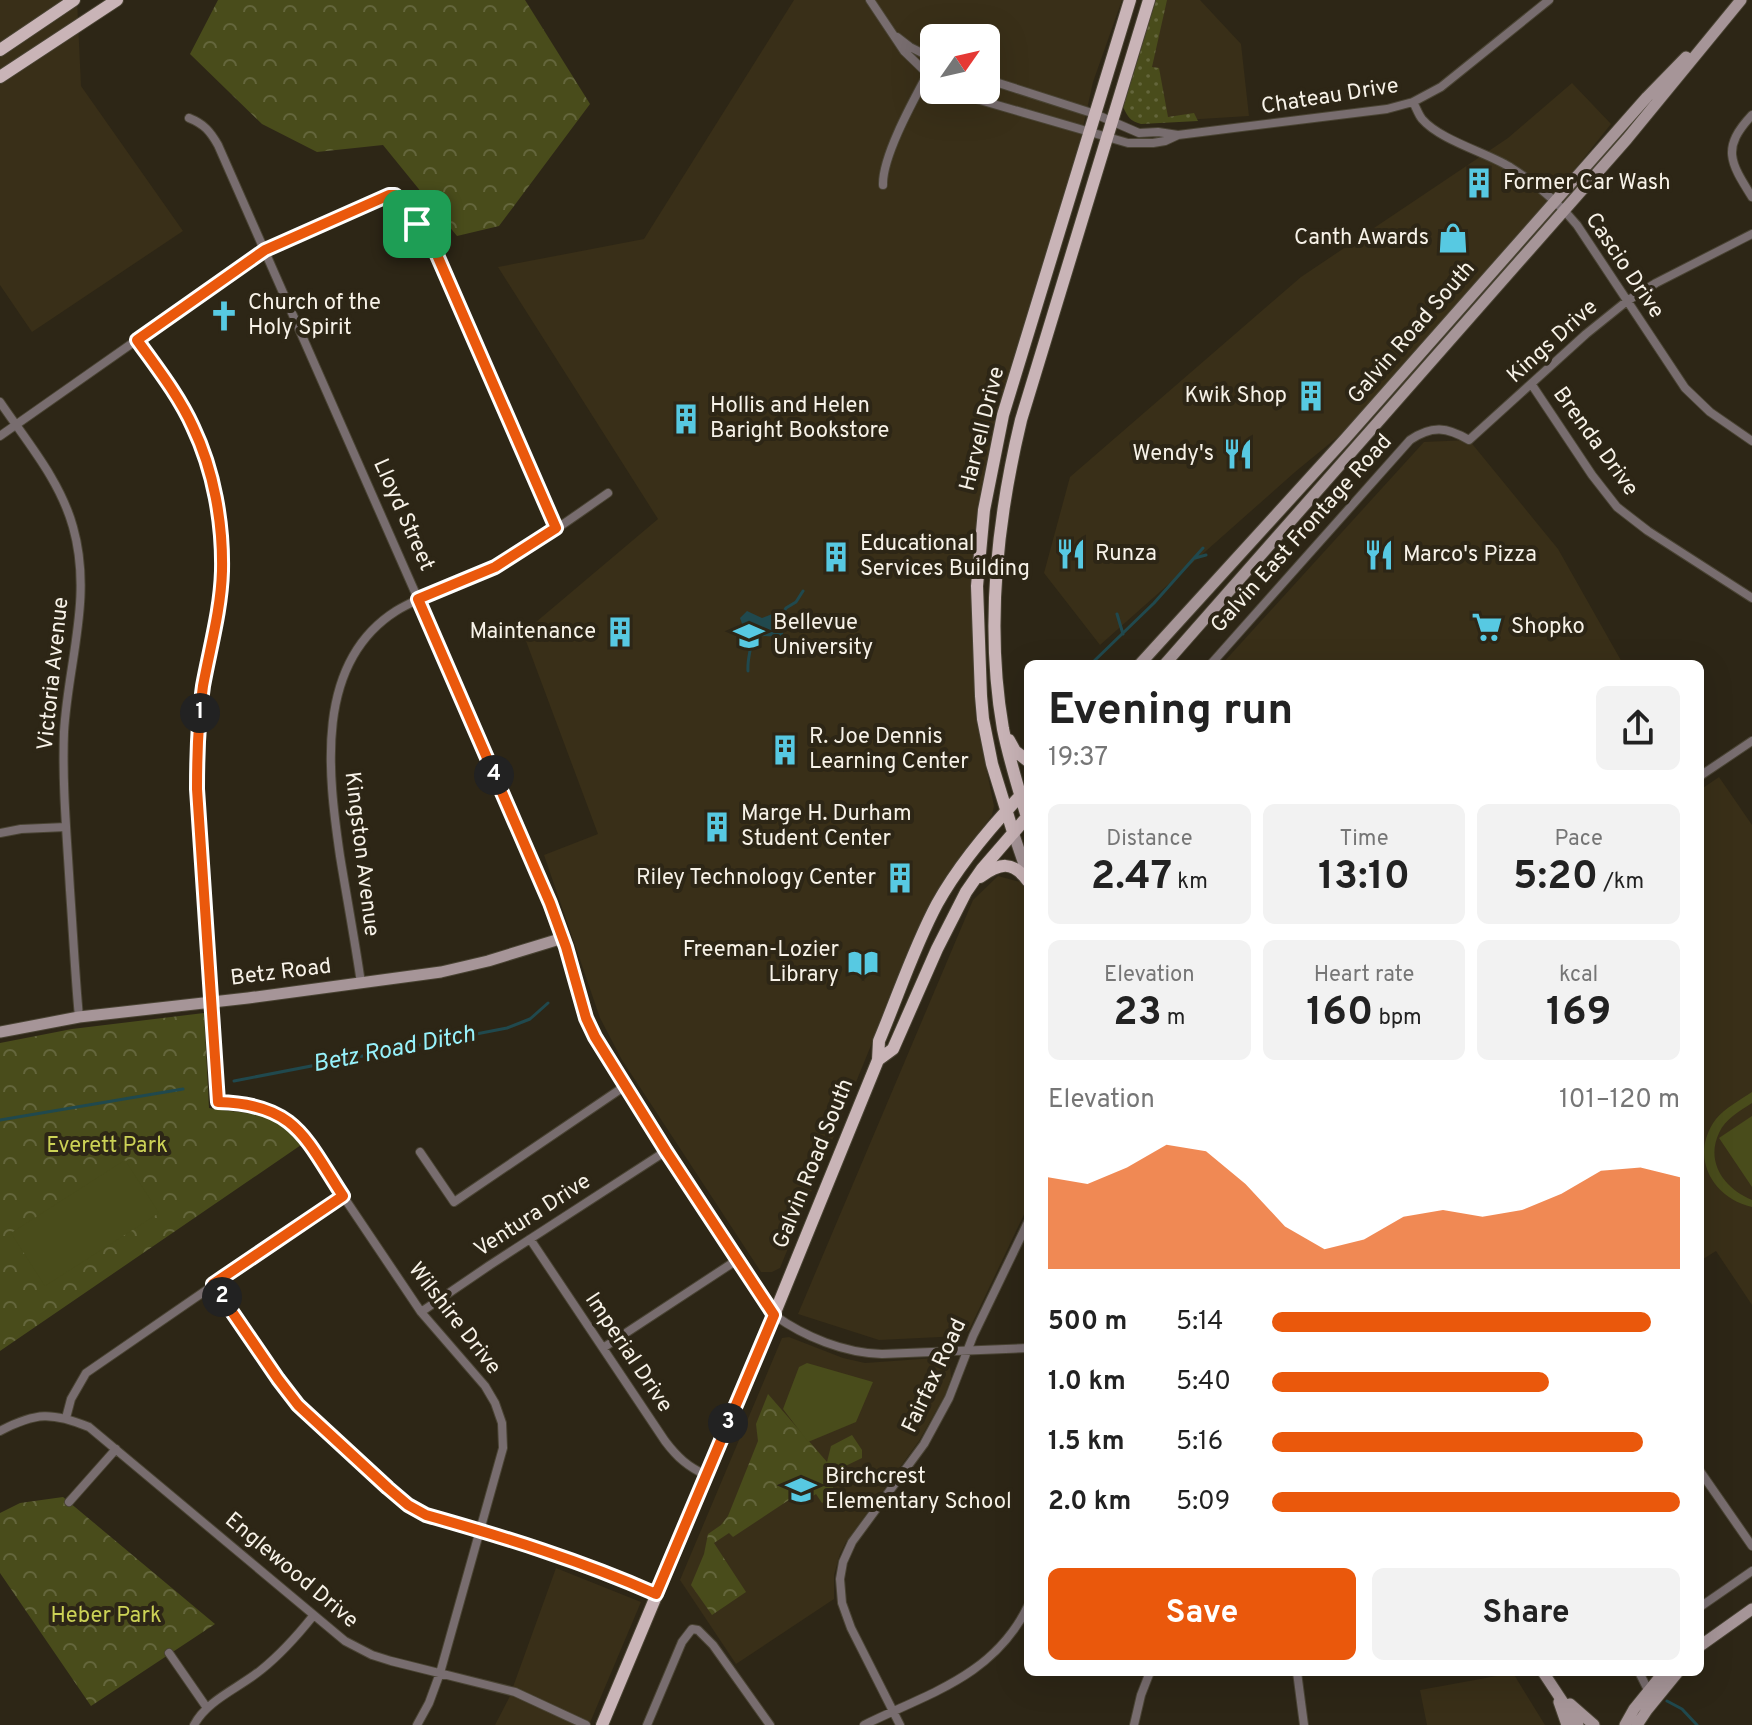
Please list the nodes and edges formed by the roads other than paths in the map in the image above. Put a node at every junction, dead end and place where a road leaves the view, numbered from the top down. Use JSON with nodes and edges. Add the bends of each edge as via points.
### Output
{"nodes":[{"id":1,"x":74,"y":0,"type":"edge"},
{"id":2,"x":117,"y":0,"type":"edge"},
{"id":3,"x":870,"y":0,"type":"edge"},
{"id":4,"x":1130,"y":0,"type":"edge"},
{"id":5,"x":1149,"y":0,"type":"edge"},
{"id":6,"x":1549,"y":0,"type":"edge"},
{"id":7,"x":1741,"y":0,"type":"edge"},
{"id":8,"x":890,"y":30,"type":"junction"},
{"id":9,"x":0,"y":50,"type":"edge"},
{"id":10,"x":920,"y":52,"type":"edge"},
{"id":11,"x":920,"y":67,"type":"edge"},
{"id":12,"x":0,"y":77,"type":"edge"},
{"id":13,"x":1000,"y":83,"type":"edge"},
{"id":14,"x":920,"y":96,"type":"edge"},
{"id":15,"x":1413,"y":102,"type":"junction"},
{"id":16,"x":993,"y":104,"type":"edge"},
{"id":17,"x":1095,"y":114,"type":"junction"},
{"id":18,"x":1752,"y":115,"type":"edge"},
{"id":19,"x":189,"y":118,"type":"dead end"},
{"id":20,"x":1112,"y":121,"type":"junction"},
{"id":21,"x":1090,"y":133,"type":"junction"},
{"id":22,"x":1178,"y":135,"type":"junction"},
{"id":23,"x":1108,"y":138,"type":"junction"},
{"id":24,"x":883,"y":185,"type":"dead end"},
{"id":25,"x":1752,"y":197,"type":"edge"},
{"id":26,"x":1560,"y":206,"type":"junction"},
{"id":27,"x":1752,"y":234,"type":"edge"},
{"id":28,"x":265,"y":250,"type":"junction"},
{"id":29,"x":1627,"y":301,"type":"junction"},
{"id":30,"x":137,"y":340,"type":"junction"},
{"id":31,"x":1532,"y":385,"type":"junction"},
{"id":32,"x":0,"y":402,"type":"edge"},
{"id":33,"x":16,"y":425,"type":"junction"},
{"id":34,"x":0,"y":436,"type":"edge"},
{"id":35,"x":1469,"y":440,"type":"joint"},
{"id":36,"x":1752,"y":441,"type":"edge"},
{"id":37,"x":608,"y":493,"type":"dead end"},
{"id":38,"x":556,"y":528,"type":"junction"},
{"id":39,"x":1752,"y":598,"type":"edge"},
{"id":40,"x":418,"y":599,"type":"junction"},
{"id":41,"x":1144,"y":660,"type":"edge"},
{"id":42,"x":1168,"y":660,"type":"edge"},
{"id":43,"x":1215,"y":660,"type":"edge"},
{"id":44,"x":1004,"y":732,"type":"junction"},
{"id":45,"x":1752,"y":741,"type":"edge"},
{"id":46,"x":1024,"y":758,"type":"edge"},
{"id":47,"x":1704,"y":773,"type":"edge"},
{"id":48,"x":1024,"y":791,"type":"edge"},
{"id":49,"x":1005,"y":812,"type":"junction"},
{"id":50,"x":1024,"y":822,"type":"edge"},
{"id":51,"x":66,"y":827,"type":"junction"},
{"id":52,"x":1013,"y":832,"type":"junction"},
{"id":53,"x":0,"y":833,"type":"edge"},
{"id":54,"x":1024,"y":866,"type":"edge"},
{"id":55,"x":1024,"y":875,"type":"edge"},
{"id":56,"x":974,"y":881,"type":"junction"},
{"id":57,"x":563,"y":938,"type":"junction"},
{"id":58,"x":361,"y":983,"type":"junction"},
{"id":59,"x":211,"y":1002,"type":"junction"},
{"id":60,"x":79,"y":1017,"type":"junction"},
{"id":61,"x":0,"y":1032,"type":"edge"},
{"id":62,"x":878,"y":1060,"type":"junction"},
{"id":63,"x":625,"y":1086,"type":"junction"},
{"id":64,"x":666,"y":1151,"type":"junction"},
{"id":65,"x":420,"y":1152,"type":"dead end"},
{"id":66,"x":343,"y":1196,"type":"junction"},
{"id":67,"x":1024,"y":1230,"type":"edge"},
{"id":68,"x":530,"y":1239,"type":"junction"},
{"id":69,"x":737,"y":1260,"type":"junction"},
{"id":70,"x":213,"y":1284,"type":"junction"},
{"id":71,"x":421,"y":1312,"type":"junction"},
{"id":72,"x":774,"y":1315,"type":"junction"},
{"id":73,"x":603,"y":1348,"type":"junction"},
{"id":74,"x":1024,"y":1348,"type":"edge"},
{"id":75,"x":967,"y":1351,"type":"junction"},
{"id":76,"x":66,"y":1418,"type":"junction"},
{"id":77,"x":0,"y":1431,"type":"edge"},
{"id":78,"x":116,"y":1449,"type":"junction"},
{"id":79,"x":706,"y":1475,"type":"junction"},
{"id":80,"x":1704,"y":1477,"type":"edge"},
{"id":81,"x":69,"y":1502,"type":"dead end"},
{"id":82,"x":480,"y":1530,"type":"junction"},
{"id":83,"x":1752,"y":1546,"type":"edge"},
{"id":84,"x":1752,"y":1571,"type":"edge"},
{"id":85,"x":656,"y":1594,"type":"junction"},
{"id":86,"x":1704,"y":1604,"type":"edge"},
{"id":87,"x":1752,"y":1609,"type":"edge"},
{"id":88,"x":1024,"y":1613,"type":"edge"},
{"id":89,"x":313,"y":1616,"type":"junction"},
{"id":90,"x":1704,"y":1643,"type":"edge"},
{"id":91,"x":169,"y":1653,"type":"dead end"},
{"id":92,"x":440,"y":1673,"type":"junction"},
{"id":93,"x":1148,"y":1676,"type":"edge"},
{"id":94,"x":1298,"y":1676,"type":"edge"},
{"id":95,"x":1546,"y":1676,"type":"edge"},
{"id":96,"x":1641,"y":1676,"type":"edge"},
{"id":97,"x":1660,"y":1676,"type":"edge"},
{"id":98,"x":1675,"y":1676,"type":"edge"},
{"id":99,"x":1648,"y":1690,"type":"junction"},
{"id":100,"x":1557,"y":1693,"type":"junction"},
{"id":101,"x":207,"y":1708,"type":"junction"},
{"id":102,"x":892,"y":1711,"type":"junction"},
{"id":103,"x":604,"y":1724,"type":"edge"},
{"id":104,"x":194,"y":1725,"type":"edge"},
{"id":105,"x":417,"y":1725,"type":"edge"},
{"id":106,"x":586,"y":1725,"type":"edge"},
{"id":107,"x":647,"y":1725,"type":"edge"},
{"id":108,"x":770,"y":1725,"type":"edge"},
{"id":109,"x":864,"y":1725,"type":"edge"},
{"id":110,"x":900,"y":1725,"type":"edge"},
{"id":111,"x":1134,"y":1725,"type":"edge"},
{"id":112,"x":1304,"y":1725,"type":"edge"},
{"id":113,"x":1567,"y":1725,"type":"edge"},
{"id":114,"x":1578,"y":1725,"type":"edge"},
{"id":115,"x":1594,"y":1725,"type":"edge"},
{"id":116,"x":1625,"y":1725,"type":"edge"},
{"id":117,"x":1637,"y":1725,"type":"edge"}],
"edges":[{"from":1,"to":9,"type":"main road"},
{"from":2,"to":12,"type":"main road"},
{"from":3,"to":8,"type":"street"},
{"from":4,"to":17,"type":"main road","name":"Harvell Drive"},
{"from":5,"to":20,"type":"main road","name":"Harvell Drive"},
{"from":6,"to":15,"type":"street","name":"Chateau Drive","via":[[1441,87]]},
{"from":7,"to":26,"type":"main road","name":"Galvin Road South","via":[[1659,101]]},
{"from":8,"to":10,"type":"street"},
{"from":8,"to":11,"type":"street"},
{"from":13,"to":17,"type":"street","name":"Chateau Drive"},
{"from":14,"to":24,"type":"street","via":[[889,155]]},
{"from":15,"to":22,"type":"street","name":"Chateau Drive"},
{"from":15,"to":26,"type":"street","name":"Cascio Drive","via":[[1432,128],[1510,168]]},
{"from":16,"to":21,"type":"street","name":"Chateau Drive"},
{"from":17,"to":20,"type":"street","name":"Chateau Drive"},
{"from":17,"to":21,"type":"main road","name":"Harvell Drive"},
{"from":18,"to":25,"type":"street","via":[[1735,136],[1732,158]]},
{"from":19,"to":28,"type":"street","name":"Lloyd Street","via":[[210,132]]},
{"from":20,"to":22,"type":"street","name":"Chateau Drive","via":[[1139,133]]},
{"from":20,"to":23,"type":"main road","name":"Harvell Drive"},
{"from":21,"to":23,"type":"street","name":"Chateau Drive"},
{"from":21,"to":49,"type":"main road","name":"Harvell Drive","via":[[1003,415],[984,510],[977,586],[981,696]]},
{"from":22,"to":23,"type":"street","name":"Chateau Drive","via":[[1153,143]]},
{"from":23,"to":44,"type":"main road","name":"Harvell Drive","via":[[1010,465],[996,583],[996,666]]},
{"from":26,"to":29,"type":"street","name":"Cascio Drive"},
{"from":26,"to":41,"type":"main road","name":"Galvin Road South"},
{"from":26,"to":42,"type":"main road","name":"Galvin Road South"},
{"from":27,"to":29,"type":"street","name":"Kings Drive"},
{"from":28,"to":30,"type":"street"},
{"from":28,"to":38,"type":"street","via":[[389,195],[403,202],[437,255]]},
{"from":28,"to":40,"type":"street","name":"Lloyd Street"},
{"from":29,"to":31,"type":"street","name":"Kings Drive"},
{"from":29,"to":36,"type":"street","name":"Cascio Drive","via":[[1685,388]]},
{"from":30,"to":33,"type":"street"},
{"from":30,"to":59,"type":"street","via":[[194,428],[206,459],[221,536],[222,572],[197,739]]},
{"from":31,"to":35,"type":"street","name":"Kings Drive"},
{"from":31,"to":39,"type":"street","name":"Brenda Drive","via":[[1617,507]]},
{"from":32,"to":33,"type":"street","name":"Victoria Avenue"},
{"from":33,"to":34,"type":"street"},
{"from":33,"to":51,"type":"street","name":"Victoria Avenue","via":[[64,501],[80,560],[81,600],[64,731]]},
{"from":35,"to":43,"type":"street","name":"Galvin East Frontage Road","via":[[1442,429],[1410,440]]},
{"from":37,"to":38,"type":"street","name":"Kingston Avenue"},
{"from":38,"to":40,"type":"street","name":"Kingston Avenue","via":[[495,567]]},
{"from":40,"to":57,"type":"street","name":"Lloyd Street"},
{"from":40,"to":58,"type":"street","name":"Kingston Avenue","via":[[372,629],[354,654],[335,705],[332,803]]},
{"from":44,"to":46,"type":"main road"},
{"from":44,"to":48,"type":"main road","name":"Harvell Drive"},
{"from":45,"to":47,"type":"street"},
{"from":48,"to":49,"type":"main road","name":"Galvin Road South"},
{"from":49,"to":52,"type":"main road","name":"Harvell Drive"},
{"from":49,"to":62,"type":"main road","name":"Galvin Road South","via":[[938,903],[879,1041]]},
{"from":50,"to":52,"type":"main road","name":"Galvin Road South"},
{"from":51,"to":53,"type":"street"},
{"from":51,"to":60,"type":"street","name":"Victoria Avenue"},
{"from":52,"to":54,"type":"main road","name":"Harvell Drive"},
{"from":52,"to":56,"type":"main road","name":"Galvin Road South"},
{"from":55,"to":56,"type":"main road","via":[[1004,865]]},
{"from":56,"to":62,"type":"main road","name":"Galvin Road South","via":[[950,919],[893,1049]]},
{"from":57,"to":58,"type":"main road","name":"Betz Road","via":[[441,972]]},
{"from":57,"to":63,"type":"main road","name":"Lloyd Street","via":[[586,1018]]},
{"from":58,"to":59,"type":"main road","name":"Betz Road"},
{"from":59,"to":60,"type":"main road","name":"Betz Road"},
{"from":59,"to":66,"type":"street","name":"Wilshire Drive","via":[[218,1102],[268,1109],[284,1117]]},
{"from":60,"to":61,"type":"main road","name":"Betz Road"},
{"from":62,"to":72,"type":"main road","name":"Galvin Road South"},
{"from":63,"to":64,"type":"main road","name":"Lloyd Street"},
{"from":63,"to":65,"type":"street","via":[[454,1202]]},
{"from":64,"to":68,"type":"street","name":"Ventura Drive"},
{"from":64,"to":69,"type":"main road","name":"Lloyd Street"},
{"from":66,"to":70,"type":"street"},
{"from":66,"to":71,"type":"street","name":"Wilshire Drive"},
{"from":67,"to":75,"type":"street","name":"Fairfax Road"},
{"from":68,"to":71,"type":"street","name":"Ventura Drive"},
{"from":68,"to":73,"type":"street","name":"Imperial Drive"},
{"from":69,"to":72,"type":"main road","name":"Lloyd Street"},
{"from":69,"to":73,"type":"street"},
{"from":70,"to":76,"type":"street","via":[[86,1373]]},
{"from":70,"to":82,"type":"street","via":[[278,1379],[326,1432],[408,1505]]},
{"from":71,"to":82,"type":"street","name":"Wilshire Drive","via":[[485,1386],[502,1423],[503,1448]]},
{"from":72,"to":75,"type":"street","via":[[806,1333],[864,1353]]},
{"from":72,"to":79,"type":"main road","name":"Galvin Road South"},
{"from":73,"to":79,"type":"street","name":"Imperial Drive","via":[[673,1452]]},
{"from":74,"to":75,"type":"street"},
{"from":75,"to":102,"type":"street","name":"Fairfax Road","via":[[924,1444],[852,1542],[841,1571],[846,1616]]},
{"from":76,"to":77,"type":"street","name":"Englewood Drive","via":[[33,1417]]},
{"from":76,"to":78,"type":"street","name":"Englewood Drive","via":[[89,1427]]},
{"from":78,"to":81,"type":"street"},
{"from":78,"to":89,"type":"street","name":"Englewood Drive"},
{"from":79,"to":85,"type":"main road","name":"Galvin Road South"},
{"from":80,"to":83,"type":"street"},
{"from":82,"to":85,"type":"street"},
{"from":82,"to":92,"type":"street","name":"Wilshire Drive"},
{"from":84,"to":86,"type":"street"},
{"from":85,"to":103,"type":"main road","name":"Galvin Road South"},
{"from":87,"to":90,"type":"main road"},
{"from":88,"to":102,"type":"street","via":[[1012,1635],[981,1666]]},
{"from":89,"to":92,"type":"street","name":"Englewood Drive","via":[[372,1655]]},
{"from":89,"to":101,"type":"street","via":[[282,1653]]},
{"from":91,"to":101,"type":"street"},
{"from":92,"to":105,"type":"street","name":"Wilshire Drive"},
{"from":92,"to":106,"type":"street","name":"Englewood Drive","via":[[515,1692]]},
{"from":93,"to":111,"type":"street"},
{"from":94,"to":112,"type":"street"},
{"from":95,"to":100,"type":"main road"},
{"from":96,"to":99,"type":"street"},
{"from":97,"to":99,"type":"main road"},
{"from":98,"to":117,"type":"main road"},
{"from":99,"to":116,"type":"main road"},
{"from":100,"to":113,"type":"main road"},
{"from":100,"to":114,"type":"main road"},
{"from":100,"to":115,"type":"main road"},
{"from":101,"to":104,"type":"street"},
{"from":102,"to":109,"type":"street"},
{"from":102,"to":110,"type":"street","name":"Fairfax Road"},
{"from":107,"to":108,"type":"street","via":[[692,1629],[713,1645]]}]}
